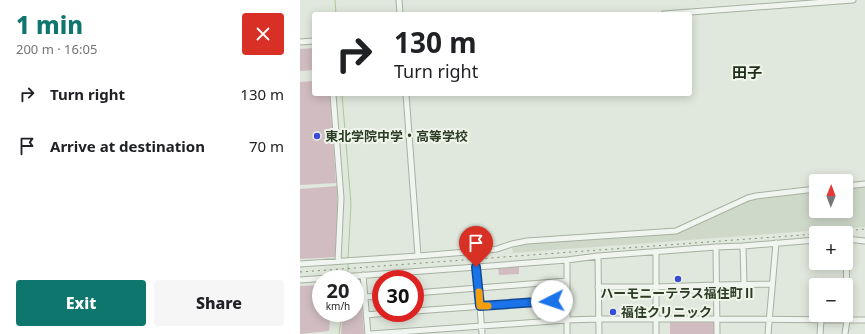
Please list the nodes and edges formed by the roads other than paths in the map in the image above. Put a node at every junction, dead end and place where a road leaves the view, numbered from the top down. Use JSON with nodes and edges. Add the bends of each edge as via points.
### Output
{"nodes":[{"id":1,"x":399,"y":0,"type":"edge"},
{"id":2,"x":842,"y":0,"type":"edge"},
{"id":3,"x":853,"y":0,"type":"edge"},
{"id":4,"x":400,"y":12,"type":"edge"},
{"id":5,"x":689,"y":12,"type":"edge"},
{"id":6,"x":312,"y":41,"type":"edge"},
{"id":7,"x":300,"y":42,"type":"edge"},
{"id":8,"x":333,"y":96,"type":"edge"},
{"id":9,"x":406,"y":96,"type":"edge"},
{"id":10,"x":865,"y":184,"type":"edge"},
{"id":11,"x":853,"y":185,"type":"edge"},
{"id":12,"x":809,"y":191,"type":"edge"},
{"id":13,"x":853,"y":239,"type":"edge"},
{"id":14,"x":865,"y":240,"type":"edge"},
{"id":15,"x":809,"y":241,"type":"edge"},
{"id":16,"x":776,"y":243,"type":"junction"},
{"id":17,"x":743,"y":246,"type":"junction"},
{"id":18,"x":716,"y":247,"type":"junction"},
{"id":19,"x":656,"y":252,"type":"junction"},
{"id":20,"x":418,"y":256,"type":"junction"},
{"id":21,"x":598,"y":256,"type":"junction"},
{"id":22,"x":566,"y":260,"type":"junction"},
{"id":23,"x":344,"y":261,"type":"junction"},
{"id":24,"x":300,"y":264,"type":"edge"},
{"id":25,"x":476,"y":267,"type":"junction"},
{"id":26,"x":364,"y":275,"type":"edge"},
{"id":27,"x":312,"y":279,"type":"edge"},
{"id":28,"x":300,"y":280,"type":"edge"},
{"id":29,"x":567,"y":281,"type":"junction"},
{"id":30,"x":744,"y":284,"type":"junction"},
{"id":31,"x":772,"y":284,"type":"junction"},
{"id":32,"x":716,"y":285,"type":"junction"},
{"id":33,"x":364,"y":286,"type":"edge"},
{"id":34,"x":598,"y":287,"type":"junction"},
{"id":35,"x":656,"y":287,"type":"junction"},
{"id":36,"x":478,"y":288,"type":"junction"},
{"id":37,"x":424,"y":292,"type":"edge"},
{"id":38,"x":365,"y":297,"type":"junction"},
{"id":39,"x":372,"y":297,"type":"edge"},
{"id":40,"x":567,"y":300,"type":"junction"},
{"id":41,"x":480,"y":306,"type":"junction"},
{"id":42,"x":424,"y":310,"type":"edge"},
{"id":43,"x":372,"y":314,"type":"edge"},
{"id":44,"x":366,"y":315,"type":"junction"},
{"id":45,"x":599,"y":319,"type":"junction"},
{"id":46,"x":717,"y":319,"type":"junction"},
{"id":47,"x":567,"y":320,"type":"junction"},
{"id":48,"x":656,"y":320,"type":"junction"},
{"id":49,"x":769,"y":320,"type":"junction"},
{"id":50,"x":809,"y":320,"type":"edge"},
{"id":51,"x":853,"y":320,"type":"edge"},
{"id":52,"x":865,"y":320,"type":"edge"},
{"id":53,"x":821,"y":322,"type":"edge"},
{"id":54,"x":847,"y":322,"type":"edge"},
{"id":55,"x":481,"y":326,"type":"junction"},
{"id":56,"x":369,"y":334,"type":"edge"},
{"id":57,"x":482,"y":334,"type":"edge"},
{"id":58,"x":567,"y":334,"type":"edge"},
{"id":59,"x":599,"y":334,"type":"edge"},
{"id":60,"x":656,"y":334,"type":"edge"},
{"id":61,"x":717,"y":334,"type":"edge"},
{"id":62,"x":768,"y":334,"type":"edge"},
{"id":63,"x":820,"y":334,"type":"edge"},
{"id":64,"x":845,"y":334,"type":"edge"}],
"edges":[{"from":1,"to":4,"type":"street"},
{"from":2,"to":3,"type":"street"},
{"from":2,"to":5,"type":"street"},
{"from":6,"to":7,"type":"street"},
{"from":8,"to":23,"type":"street"},
{"from":9,"to":20,"type":"street"},
{"from":10,"to":11,"type":"street"},
{"from":12,"to":20,"type":"street","via":[[748,198],[676,232],[527,241],[497,249]]},
{"from":13,"to":14,"type":"street"},
{"from":15,"to":16,"type":"street"},
{"from":16,"to":17,"type":"street"},
{"from":16,"to":31,"type":"street"},
{"from":17,"to":18,"type":"street"},
{"from":17,"to":30,"type":"street"},
{"from":18,"to":19,"type":"street"},
{"from":18,"to":32,"type":"street"},
{"from":19,"to":21,"type":"street"},
{"from":19,"to":35,"type":"street"},
{"from":20,"to":23,"type":"street"},
{"from":21,"to":22,"type":"street"},
{"from":21,"to":34,"type":"street"},
{"from":22,"to":25,"type":"street"},
{"from":22,"to":29,"type":"street"},
{"from":23,"to":24,"type":"street"},
{"from":25,"to":26,"type":"street"},
{"from":25,"to":36,"type":"street"},
{"from":27,"to":28,"type":"street"},
{"from":29,"to":36,"type":"street"},
{"from":29,"to":40,"type":"street"},
{"from":30,"to":31,"type":"street"},
{"from":30,"to":32,"type":"street"},
{"from":31,"to":49,"type":"street"},
{"from":32,"to":35,"type":"street"},
{"from":32,"to":46,"type":"street"},
{"from":33,"to":38,"type":"street"},
{"from":34,"to":35,"type":"street"},
{"from":34,"to":45,"type":"street"},
{"from":35,"to":48,"type":"street"},
{"from":36,"to":37,"type":"street"},
{"from":36,"to":41,"type":"street"},
{"from":38,"to":39,"type":"street"},
{"from":38,"to":44,"type":"street"},
{"from":40,"to":41,"type":"street"},
{"from":40,"to":47,"type":"street"},
{"from":41,"to":42,"type":"street"},
{"from":41,"to":55,"type":"street"},
{"from":43,"to":44,"type":"street"},
{"from":44,"to":56,"type":"street"},
{"from":45,"to":47,"type":"street"},
{"from":45,"to":48,"type":"street"},
{"from":45,"to":59,"type":"street"},
{"from":46,"to":48,"type":"street"},
{"from":46,"to":49,"type":"street"},
{"from":46,"to":61,"type":"street"},
{"from":47,"to":55,"type":"street"},
{"from":47,"to":58,"type":"street"},
{"from":48,"to":60,"type":"street"},
{"from":49,"to":50,"type":"street"},
{"from":49,"to":62,"type":"street"},
{"from":51,"to":52,"type":"street"},
{"from":53,"to":63,"type":"street"},
{"from":54,"to":64,"type":"street"},
{"from":55,"to":56,"type":"street"},
{"from":55,"to":57,"type":"street"}]}
